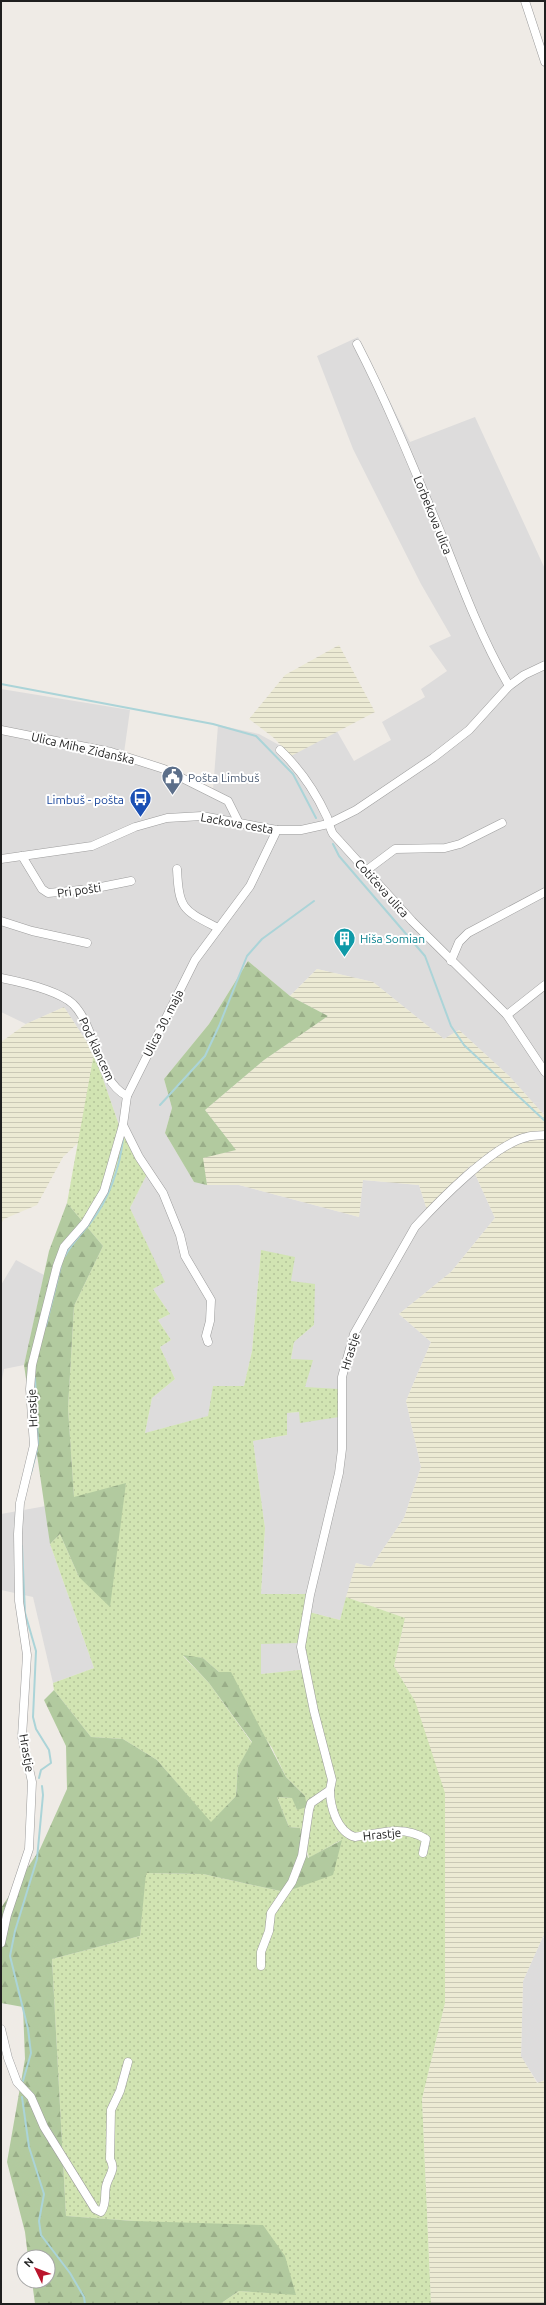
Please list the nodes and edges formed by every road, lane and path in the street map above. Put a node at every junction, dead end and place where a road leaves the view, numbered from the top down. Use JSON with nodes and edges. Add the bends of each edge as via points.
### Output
{"nodes":[{"id":1,"x":525,"y":1,"type":"edge"},
{"id":2,"x":545,"y":62,"type":"edge"},
{"id":3,"x":357,"y":344,"type":"dead end"},
{"id":4,"x":545,"y":665,"type":"edge"},
{"id":5,"x":509,"y":686,"type":"junction"},
{"id":6,"x":1,"y":730,"type":"edge"},
{"id":7,"x":280,"y":750,"type":"dead end"},
{"id":8,"x":239,"y":822,"type":"junction"},
{"id":9,"x":502,"y":823,"type":"dead end"},
{"id":10,"x":328,"y":824,"type":"junction"},
{"id":11,"x":277,"y":830,"type":"junction"},
{"id":12,"x":22,"y":856,"type":"junction"},
{"id":13,"x":1,"y":859,"type":"edge"},
{"id":14,"x":177,"y":869,"type":"dead end"},
{"id":15,"x":367,"y":870,"type":"junction"},
{"id":16,"x":131,"y":882,"type":"dead end"},
{"id":17,"x":545,"y":892,"type":"edge"},
{"id":18,"x":1,"y":921,"type":"edge"},
{"id":19,"x":218,"y":928,"type":"junction"},
{"id":20,"x":87,"y":944,"type":"dead end"},
{"id":21,"x":451,"y":961,"type":"junction"},
{"id":22,"x":1,"y":978,"type":"edge"},
{"id":23,"x":545,"y":985,"type":"edge"},
{"id":24,"x":507,"y":1015,"type":"junction"},
{"id":25,"x":545,"y":1072,"type":"edge"},
{"id":26,"x":126,"y":1096,"type":"junction"},
{"id":27,"x":123,"y":1125,"type":"junction"},
{"id":28,"x":545,"y":1135,"type":"edge"},
{"id":29,"x":208,"y":1342,"type":"dead end"},
{"id":30,"x":330,"y":1790,"type":"junction"},
{"id":31,"x":423,"y":1853,"type":"dead end"},
{"id":32,"x":1,"y":1943,"type":"edge"},
{"id":33,"x":261,"y":1966,"type":"dead end"},
{"id":34,"x":1,"y":2029,"type":"edge"},
{"id":35,"x":128,"y":2062,"type":"dead end"}],
"edges":[{"from":1,"to":2,"type":"street"},
{"from":3,"to":5,"type":"street","name":"Lorbekova ulica","via":[[407,450],[472,611]]},
{"from":4,"to":5,"type":"street","name":"Lackova cesta"},
{"from":5,"to":10,"type":"street","name":"Lackova cesta","via":[[469,730],[451,745],[356,810]]},
{"from":6,"to":8,"type":"street","name":"Ulica Mihe Zidanška","via":[[111,752],[164,769],[228,801]]},
{"from":7,"to":10,"type":"street","name":"Cotičeva ulica","via":[[307,783],[328,818]]},
{"from":8,"to":11,"type":"street","name":"Lackova cesta"},
{"from":8,"to":12,"type":"street","name":"Lackova cesta","via":[[202,816],[167,818],[135,826],[92,846]]},
{"from":9,"to":15,"type":"street","via":[[460,844],[445,848],[395,849]]},
{"from":10,"to":11,"type":"street","name":"Lackova cesta","via":[[301,830]]},
{"from":10,"to":15,"type":"street","name":"Cotičeva ulica","via":[[333,834]]},
{"from":11,"to":19,"type":"street","name":"Ulica 30. maja","via":[[250,886]]},
{"from":12,"to":13,"type":"street","name":"Lackova cesta"},
{"from":12,"to":16,"type":"street","name":"Pri pošti","via":[[42,889],[48,893]]},
{"from":14,"to":19,"type":"street","via":[[178,894],[184,908]]},
{"from":15,"to":21,"type":"street","name":"Cotičeva ulica"},
{"from":17,"to":21,"type":"street","via":[[468,933],[459,942]]},
{"from":18,"to":20,"type":"street"},
{"from":19,"to":26,"type":"street","name":"Ulica 30. maja","via":[[195,960]]},
{"from":21,"to":24,"type":"street","name":"Cotičeva ulica"},
{"from":22,"to":26,"type":"street","name":"Pod klancem","via":[[49,992],[72,1003],[85,1021],[112,1084]]},
{"from":23,"to":24,"type":"street"},
{"from":24,"to":25,"type":"street","name":"Cotičeva ulica"},
{"from":26,"to":27,"type":"street","name":"Ulica 30. maja"},
{"from":27,"to":29,"type":"street","via":[[138,1157],[163,1193],[186,1256],[211,1300],[210,1322],[206,1336]]},
{"from":27,"to":32,"type":"street","name":"Hrastje","via":[[104,1191],[85,1223],[64,1247],[56,1266],[32,1365],[30,1389],[34,1445],[20,1503],[18,1534],[19,1601],[27,1655],[22,1737],[32,1782],[30,1834],[29,1849],[7,1915]]},
{"from":28,"to":30,"type":"street","name":"Hrastje","via":[[526,1137],[500,1150],[478,1166],[427,1214],[415,1227],[354,1334],[342,1377],[340,1472],[310,1595],[301,1646],[332,1780]]},
{"from":30,"to":31,"type":"street","name":"Hrastje","via":[[333,1810],[341,1828],[349,1835],[355,1837],[395,1831],[414,1832],[426,1839]]},
{"from":30,"to":33,"type":"street","via":[[312,1803],[309,1810],[302,1856],[292,1882],[271,1913]]},
{"from":34,"to":35,"type":"street","via":[[17,2082],[31,2098],[44,2127],[73,2177],[96,2209],[101,2212],[106,2201],[106,2184],[112,2173],[111,2110],[120,2091]]}]}
